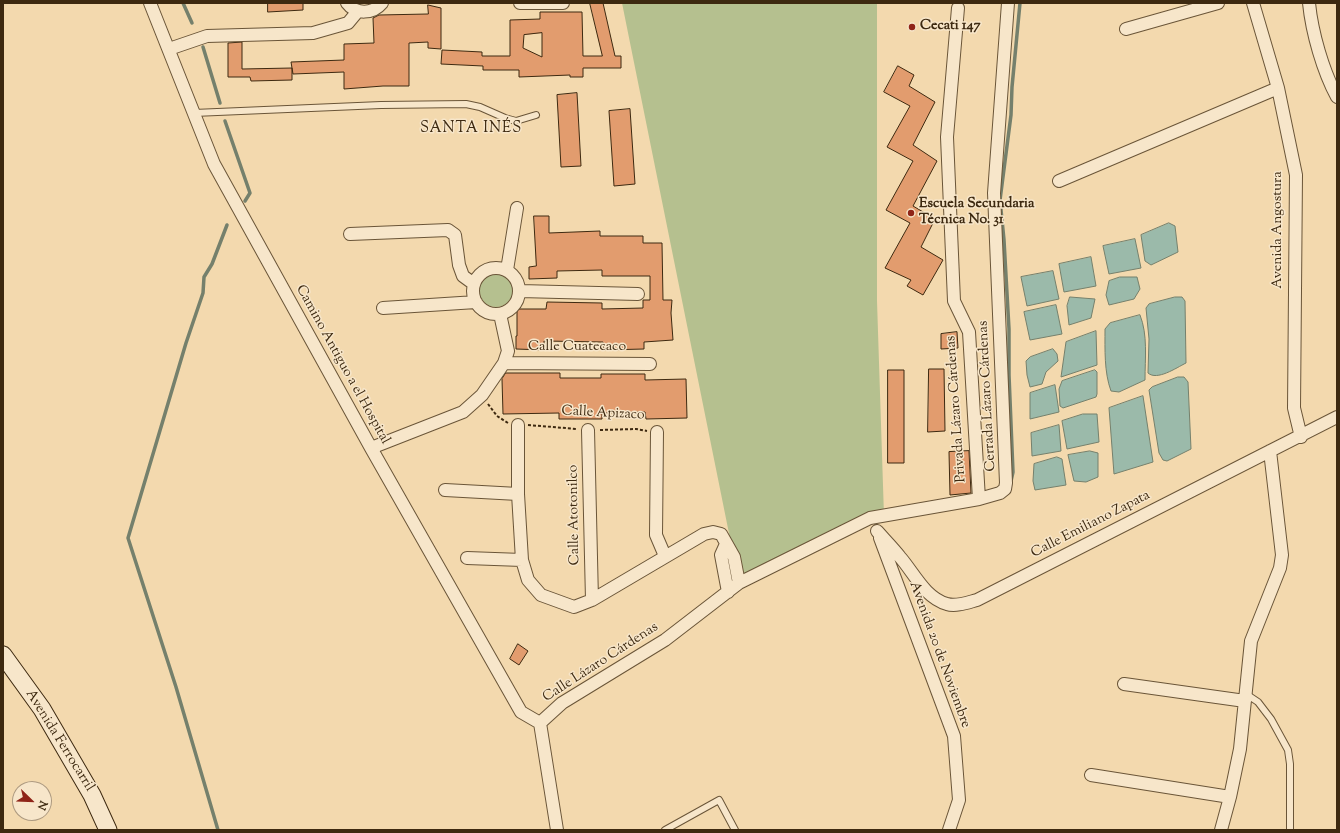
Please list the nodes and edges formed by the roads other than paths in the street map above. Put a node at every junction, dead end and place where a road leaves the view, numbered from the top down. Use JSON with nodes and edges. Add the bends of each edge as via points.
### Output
{"nodes":[{"id":1,"x":150,"y":3,"type":"edge"},
{"id":2,"x":347,"y":3,"type":"edge"},
{"id":3,"x":382,"y":3,"type":"edge"},
{"id":4,"x":520,"y":3,"type":"edge"},
{"id":5,"x":563,"y":3,"type":"edge"},
{"id":6,"x":1008,"y":3,"type":"edge"},
{"id":7,"x":1218,"y":3,"type":"edge"},
{"id":8,"x":1253,"y":3,"type":"edge"},
{"id":9,"x":1309,"y":3,"type":"edge"},
{"id":10,"x":958,"y":8,"type":"dead end"},
{"id":11,"x":358,"y":11,"type":"junction"},
{"id":12,"x":1126,"y":29,"type":"dead end"},
{"id":13,"x":169,"y":49,"type":"junction"},
{"id":14,"x":1278,"y":88,"type":"junction"},
{"id":15,"x":1337,"y":97,"type":"edge"},
{"id":16,"x":194,"y":113,"type":"junction"},
{"id":17,"x":536,"y":115,"type":"dead end"},
{"id":18,"x":1059,"y":181,"type":"dead end"},
{"id":19,"x":517,"y":208,"type":"dead end"},
{"id":20,"x":350,"y":234,"type":"dead end"},
{"id":21,"x":507,"y":270,"type":"junction"},
{"id":22,"x":474,"y":284,"type":"junction"},
{"id":23,"x":520,"y":291,"type":"junction"},
{"id":24,"x":638,"y":294,"type":"dead end"},
{"id":25,"x":476,"y":302,"type":"junction"},
{"id":26,"x":383,"y":308,"type":"dead end"},
{"id":27,"x":500,"y":314,"type":"junction"},
{"id":28,"x":504,"y":363,"type":"junction"},
{"id":29,"x":650,"y":364,"type":"dead end"},
{"id":30,"x":1337,"y":418,"type":"edge"},
{"id":31,"x":518,"y":425,"type":"road end"},
{"id":32,"x":588,"y":430,"type":"road end"},
{"id":33,"x":657,"y":432,"type":"road end"},
{"id":34,"x":1301,"y":437,"type":"junction"},
{"id":35,"x":371,"y":448,"type":"junction"},
{"id":36,"x":1270,"y":451,"type":"junction"},
{"id":37,"x":445,"y":490,"type":"dead end"},
{"id":38,"x":518,"y":494,"type":"junction"},
{"id":39,"x":979,"y":499,"type":"junction"},
{"id":40,"x":870,"y":518,"type":"junction"},
{"id":41,"x":877,"y":531,"type":"junction"},
{"id":42,"x":726,"y":544,"type":"junction"},
{"id":43,"x":665,"y":556,"type":"junction"},
{"id":44,"x":467,"y":558,"type":"dead end"},
{"id":45,"x":522,"y":560,"type":"junction"},
{"id":46,"x":739,"y":583,"type":"junction"},
{"id":47,"x":728,"y":592,"type":"junction"},
{"id":48,"x":592,"y":600,"type":"junction"},
{"id":49,"x":3,"y":656,"type":"edge"},
{"id":50,"x":1124,"y":684,"type":"dead end"},
{"id":51,"x":1245,"y":698,"type":"junction"},
{"id":52,"x":540,"y":723,"type":"junction"},
{"id":53,"x":1091,"y":775,"type":"dead end"},
{"id":54,"x":1230,"y":798,"type":"junction"},
{"id":55,"x":108,"y":830,"type":"edge"},
{"id":56,"x":557,"y":830,"type":"edge"},
{"id":57,"x":665,"y":830,"type":"edge"},
{"id":58,"x":735,"y":830,"type":"edge"},
{"id":59,"x":949,"y":830,"type":"edge"},
{"id":60,"x":1221,"y":830,"type":"edge"},
{"id":61,"x":1290,"y":830,"type":"edge"}],
"edges":[{"from":1,"to":13,"type":"street","name":"Camino Antiguo a el Hospital"},
{"from":2,"to":11,"type":"street"},
{"from":3,"to":11,"type":"street","via":[[368,12]]},
{"from":4,"to":5,"type":"street"},
{"from":6,"to":39,"type":"street","name":"Cerrada Lázaro Cárdenas","via":[[994,193],[1006,483],[1005,489],[1000,493]]},
{"from":7,"to":12,"type":"street"},
{"from":8,"to":14,"type":"street","name":"Avenida Angostura"},
{"from":9,"to":15,"type":"street","via":[[1311,22],[1320,53],[1329,83]]},
{"from":10,"to":39,"type":"street","name":"Privada Lázaro Cárdenas","via":[[947,137],[954,301],[969,332]]},
{"from":11,"to":13,"type":"street","via":[[348,23],[313,33],[207,36]]},
{"from":13,"to":16,"type":"street","name":"Camino Antiguo a el Hospital"},
{"from":14,"to":18,"type":"street"},
{"from":14,"to":34,"type":"street","name":"Avenida Angostura","via":[[1296,175],[1294,408]]},
{"from":16,"to":17,"type":"lane","via":[[466,104],[516,121]]},
{"from":16,"to":35,"type":"street","name":"Camino Antiguo a el Hospital","via":[[214,164]]},
{"from":19,"to":21,"type":"street"},
{"from":20,"to":22,"type":"street","via":[[448,230],[455,235],[463,276]]},
{"from":21,"to":22,"type":"street","via":[[488,270],[479,275]]},
{"from":21,"to":23,"type":"street","via":[[516,279]]},
{"from":22,"to":25,"type":"street"},
{"from":23,"to":24,"type":"street"},
{"from":23,"to":27,"type":"street","via":[[514,306]]},
{"from":25,"to":26,"type":"street"},
{"from":25,"to":27,"type":"street","via":[[486,312]]},
{"from":27,"to":28,"type":"street","via":[[508,351]]},
{"from":28,"to":29,"type":"street","name":"Calle Cuatecaco"},
{"from":28,"to":35,"type":"street","via":[[482,395],[463,412]]},
{"from":30,"to":34,"type":"street","name":"Calle Emiliano Zapata"},
{"from":31,"to":38,"type":"street"},
{"from":32,"to":48,"type":"street","name":"Calle Atotonilco"},
{"from":33,"to":43,"type":"street","name":"Calle Apizaco","via":[[656,535]]},
{"from":34,"to":36,"type":"street","name":"Calle Emiliano Zapata"},
{"from":35,"to":52,"type":"street","name":"Camino Antiguo a el Hospital","via":[[521,712]]},
{"from":36,"to":41,"type":"street","name":"Calle Emiliano Zapata","via":[[977,600],[963,604],[948,605],[927,592]]},
{"from":36,"to":51,"type":"street","via":[[1282,555],[1280,568],[1251,641]]},
{"from":37,"to":38,"type":"street"},
{"from":38,"to":45,"type":"street"},
{"from":39,"to":40,"type":"street","name":"Cerrada Lázaro Cárdenas"},
{"from":40,"to":41,"type":"street","name":"Avenida 20 de Noviembre"},
{"from":40,"to":46,"type":"street","name":"Cerrada Lázaro Cárdenas"},
{"from":41,"to":59,"type":"street","name":"Avenida 20 de Noviembre","via":[[954,736],[959,800]]},
{"from":42,"to":43,"type":"street","via":[[721,534],[713,532],[704,534]]},
{"from":42,"to":46,"type":"street","via":[[734,557]]},
{"from":42,"to":47,"type":"street","via":[[721,555]]},
{"from":43,"to":48,"type":"street"},
{"from":44,"to":45,"type":"street"},
{"from":45,"to":48,"type":"street","via":[[528,580],[541,594],[574,607]]},
{"from":46,"to":47,"type":"street","name":"Cerrada Lázaro Cárdenas"},
{"from":47,"to":52,"type":"street","name":"Calle Lázaro Cárdenas","via":[[665,640],[562,703]]},
{"from":49,"to":55,"type":"street","name":"Avenida Ferrocarril","via":[[42,709],[92,796]]},
{"from":50,"to":51,"type":"street"},
{"from":51,"to":54,"type":"street","via":[[1240,749]]},
{"from":51,"to":61,"type":"lane","via":[[1258,702],[1271,719],[1288,750]]},
{"from":52,"to":56,"type":"street","name":"Calle Lázaro Cárdenas"},
{"from":53,"to":54,"type":"street"},
{"from":54,"to":60,"type":"street"},
{"from":57,"to":58,"type":"lane","via":[[719,800]]}]}
